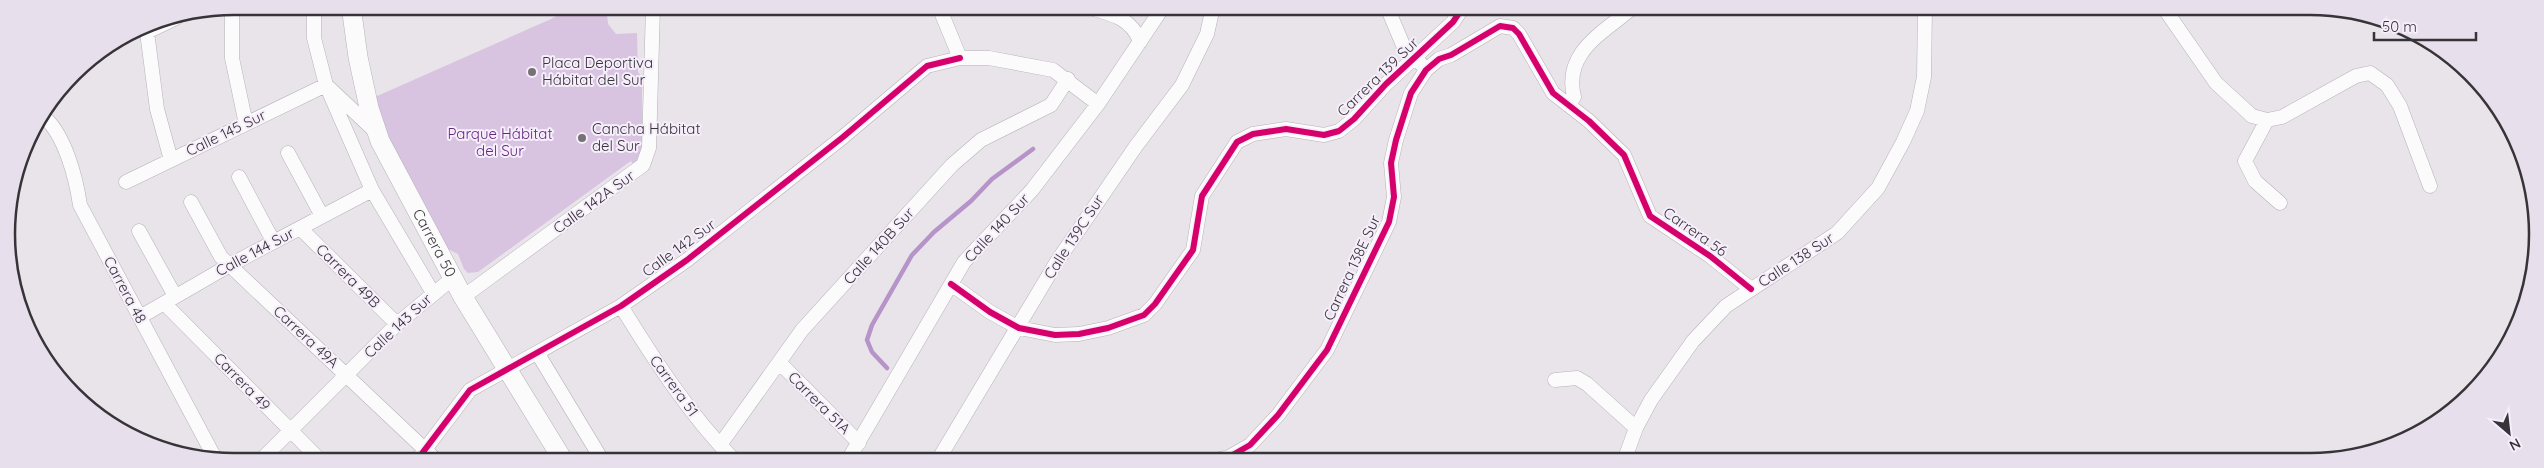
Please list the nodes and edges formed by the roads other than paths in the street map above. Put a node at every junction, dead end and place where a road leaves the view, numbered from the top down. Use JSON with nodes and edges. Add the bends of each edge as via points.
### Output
{"nodes":[{"id":1,"x":232,"y":15,"type":"edge"},
{"id":2,"x":314,"y":15,"type":"edge"},
{"id":3,"x":352,"y":15,"type":"edge"},
{"id":4,"x":653,"y":15,"type":"edge"},
{"id":5,"x":942,"y":15,"type":"edge"},
{"id":6,"x":1121,"y":15,"type":"edge"},
{"id":7,"x":1159,"y":15,"type":"edge"},
{"id":8,"x":1211,"y":15,"type":"edge"},
{"id":9,"x":1390,"y":15,"type":"edge"},
{"id":10,"x":1458,"y":15,"type":"edge"},
{"id":11,"x":1623,"y":15,"type":"edge"},
{"id":12,"x":1925,"y":15,"type":"edge"},
{"id":13,"x":2169,"y":15,"type":"edge"},
{"id":14,"x":1507,"y":26,"type":"joint"},
{"id":15,"x":147,"y":33,"type":"edge"},
{"id":16,"x":1140,"y":42,"type":"junction"},
{"id":17,"x":1415,"y":57,"type":"junction"},
{"id":18,"x":960,"y":58,"type":"junction"},
{"id":19,"x":1426,"y":70,"type":"junction"},
{"id":20,"x":1068,"y":79,"type":"junction"},
{"id":21,"x":326,"y":85,"type":"junction"},
{"id":22,"x":1098,"y":104,"type":"junction"},
{"id":23,"x":1568,"y":105,"type":"junction"},
{"id":24,"x":47,"y":120,"type":"edge"},
{"id":25,"x":2267,"y":120,"type":"junction"},
{"id":26,"x":246,"y":124,"type":"junction"},
{"id":27,"x":376,"y":133,"type":"junction"},
{"id":28,"x":288,"y":152,"type":"dead end"},
{"id":29,"x":170,"y":160,"type":"junction"},
{"id":30,"x":239,"y":177,"type":"dead end"},
{"id":31,"x":126,"y":182,"type":"dead end"},
{"id":32,"x":2430,"y":186,"type":"dead end"},
{"id":33,"x":372,"y":190,"type":"junction"},
{"id":34,"x":191,"y":202,"type":"dead end"},
{"id":35,"x":2280,"y":203,"type":"dead end"},
{"id":36,"x":322,"y":216,"type":"junction"},
{"id":37,"x":300,"y":228,"type":"junction"},
{"id":38,"x":139,"y":231,"type":"dead end"},
{"id":39,"x":273,"y":242,"type":"junction"},
{"id":40,"x":230,"y":265,"type":"junction"},
{"id":41,"x":453,"y":278,"type":"junction"},
{"id":42,"x":951,"y":284,"type":"junction"},
{"id":43,"x":1751,"y":290,"type":"junction"},
{"id":44,"x":434,"y":293,"type":"junction"},
{"id":45,"x":463,"y":297,"type":"junction"},
{"id":46,"x":170,"y":299,"type":"junction"},
{"id":47,"x":621,"y":306,"type":"junction"},
{"id":48,"x":140,"y":317,"type":"junction"},
{"id":49,"x":397,"y":324,"type":"junction"},
{"id":50,"x":1019,"y":328,"type":"junction"},
{"id":51,"x":538,"y":354,"type":"junction"},
{"id":52,"x":780,"y":362,"type":"junction"},
{"id":53,"x":507,"y":370,"type":"junction"},
{"id":54,"x":346,"y":374,"type":"junction"},
{"id":55,"x":1555,"y":380,"type":"dead end"},
{"id":56,"x":1636,"y":428,"type":"junction"},
{"id":57,"x":290,"y":431,"type":"junction"},
{"id":58,"x":859,"y":442,"type":"junction"},
{"id":59,"x":720,"y":446,"type":"junction"},
{"id":60,"x":212,"y":452,"type":"edge"},
{"id":61,"x":268,"y":453,"type":"edge"},
{"id":62,"x":313,"y":453,"type":"edge"},
{"id":63,"x":419,"y":453,"type":"edge"},
{"id":64,"x":423,"y":453,"type":"edge"},
{"id":65,"x":559,"y":453,"type":"edge"},
{"id":66,"x":598,"y":453,"type":"edge"},
{"id":67,"x":727,"y":453,"type":"edge"},
{"id":68,"x":852,"y":453,"type":"edge"},
{"id":69,"x":942,"y":453,"type":"edge"},
{"id":70,"x":1236,"y":453,"type":"edge"},
{"id":71,"x":1627,"y":453,"type":"edge"}],
"edges":[{"from":1,"to":26,"type":"street","via":[[232,58]]},
{"from":2,"to":21,"type":"street","name":"Carrera 50","via":[[314,38]]},
{"from":3,"to":27,"type":"main road","name":"Carrera 50","via":[[358,57]]},
{"from":4,"to":45,"type":"street","name":"Calle 142A Sur","via":[[649,148],[643,166]]},
{"from":5,"to":18,"type":"street"},
{"from":6,"to":16,"type":"street"},
{"from":7,"to":16,"type":"street","name":"Calle 140 Sur"},
{"from":8,"to":50,"type":"street","name":"Calle 139C Sur","via":[[1198,58],[1182,85],[1091,210]]},
{"from":9,"to":17,"type":"street","via":[[1403,45]]},
{"from":10,"to":17,"type":"street","name":"Carrera 139 Sur"},
{"from":11,"to":23,"type":"street","via":[[1600,32],[1580,55],[1571,83],[1574,97]]},
{"from":12,"to":43,"type":"street","name":"Calle 138 Sur","via":[[1924,77],[1916,111],[1878,188],[1837,233]]},
{"from":13,"to":25,"type":"street","via":[[2216,82],[2252,116]]},
{"from":14,"to":19,"type":"street","name":"Carrera 138E Sur","via":[[1500,26],[1451,56],[1439,59]]},
{"from":14,"to":23,"type":"street","name":"Carrera 56","via":[[1519,34],[1553,93]]},
{"from":15,"to":29,"type":"street","via":[[157,109]]},
{"from":16,"to":22,"type":"street","name":"Calle 140 Sur"},
{"from":17,"to":19,"type":"street"},
{"from":17,"to":50,"type":"street","name":"Carrera 139 Sur","via":[[1339,131],[1324,135],[1292,129],[1253,134],[1237,142],[1202,196],[1193,250],[1144,315],[1079,334],[1055,335]]},
{"from":18,"to":20,"type":"street","name":"Calle 142 Sur","via":[[989,58],[1044,68]]},
{"from":18,"to":47,"type":"street","name":"Calle 142 Sur","via":[[927,66],[687,260]]},
{"from":19,"to":70,"type":"street","name":"Carrera 138E Sur","via":[[1411,93],[1396,140],[1391,163],[1394,197],[1389,222],[1327,350],[1278,415],[1250,445]]},
{"from":20,"to":22,"type":"street","name":"Calle 142 Sur"},
{"from":20,"to":52,"type":"street","name":"Calle 140B Sur","via":[[1051,105],[980,140],[952,165],[802,330]]},
{"from":21,"to":26,"type":"street","name":"Calle 145 Sur"},
{"from":21,"to":27,"type":"street"},
{"from":21,"to":33,"type":"street","name":"Carrera 50"},
{"from":22,"to":42,"type":"street","name":"Calle 140 Sur","via":[[1032,190],[964,262]]},
{"from":23,"to":43,"type":"street","name":"Carrera 56","via":[[1589,120],[1624,156],[1650,216],[1710,256]]},
{"from":24,"to":48,"type":"street","name":"Carrera 48","via":[[70,163],[80,205]]},
{"from":25,"to":32,"type":"street","via":[[2282,117],[2356,76],[2370,73],[2387,85],[2400,106]]},
{"from":25,"to":35,"type":"street","via":[[2245,160],[2255,181]]},
{"from":26,"to":29,"type":"street","name":"Calle 145 Sur"},
{"from":27,"to":41,"type":"main road","name":"Carrera 50"},
{"from":28,"to":36,"type":"street"},
{"from":29,"to":31,"type":"street","name":"Calle 145 Sur"},
{"from":30,"to":39,"type":"street"},
{"from":33,"to":36,"type":"street","name":"Calle 144 Sur"},
{"from":33,"to":44,"type":"street","name":"Carrera 50"},
{"from":34,"to":40,"type":"street","name":"Carrera 49A","via":[[221,257]]},
{"from":36,"to":37,"type":"street","name":"Calle 144 Sur"},
{"from":37,"to":39,"type":"street","name":"Calle 144 Sur"},
{"from":37,"to":49,"type":"street","name":"Carrera 49B"},
{"from":38,"to":46,"type":"street","name":"Carrera 49"},
{"from":39,"to":40,"type":"street","name":"Calle 144 Sur"},
{"from":40,"to":46,"type":"street","name":"Calle 144 Sur"},
{"from":40,"to":54,"type":"street","name":"Carrera 49A"},
{"from":41,"to":44,"type":"street","name":"Calle 143 Sur"},
{"from":41,"to":45,"type":"main road","name":"Carrera 50"},
{"from":42,"to":50,"type":"street","name":"Carrera 139 Sur"},
{"from":42,"to":58,"type":"street","name":"Calle 140 Sur"},
{"from":43,"to":56,"type":"street","name":"Calle 138 Sur","via":[[1726,306],[1693,341],[1651,400]]},
{"from":44,"to":49,"type":"street","name":"Calle 143 Sur"},
{"from":45,"to":53,"type":"main road","name":"Carrera 50"},
{"from":46,"to":48,"type":"street","name":"Calle 144 Sur"},
{"from":46,"to":57,"type":"street","name":"Carrera 49"},
{"from":47,"to":51,"type":"street","name":"Calle 142 Sur"},
{"from":47,"to":59,"type":"street","name":"Carrera 51","via":[[663,374]]},
{"from":48,"to":60,"type":"street","name":"Carrera 48"},
{"from":49,"to":54,"type":"street","name":"Calle 143 Sur"},
{"from":50,"to":69,"type":"street","name":"Calle 139C Sur"},
{"from":51,"to":53,"type":"street","name":"Calle 142 Sur"},
{"from":51,"to":66,"type":"street"},
{"from":52,"to":58,"type":"street","name":"Carrera 51A"},
{"from":52,"to":59,"type":"street","name":"Calle 140B Sur"},
{"from":53,"to":64,"type":"street","name":"Calle 142 Sur","via":[[470,390]]},
{"from":53,"to":65,"type":"main road","name":"Carrera 50"},
{"from":54,"to":57,"type":"street","name":"Calle 143 Sur"},
{"from":54,"to":63,"type":"street","name":"Carrera 49A"},
{"from":55,"to":56,"type":"street","via":[[1577,378]]},
{"from":56,"to":71,"type":"street","name":"Calle 138 Sur"},
{"from":57,"to":61,"type":"street","name":"Calle 143 Sur"},
{"from":57,"to":62,"type":"street","name":"Carrera 49"},
{"from":58,"to":68,"type":"street","name":"Calle 140 Sur"},
{"from":59,"to":67,"type":"street","name":"Carrera 51"}]}
